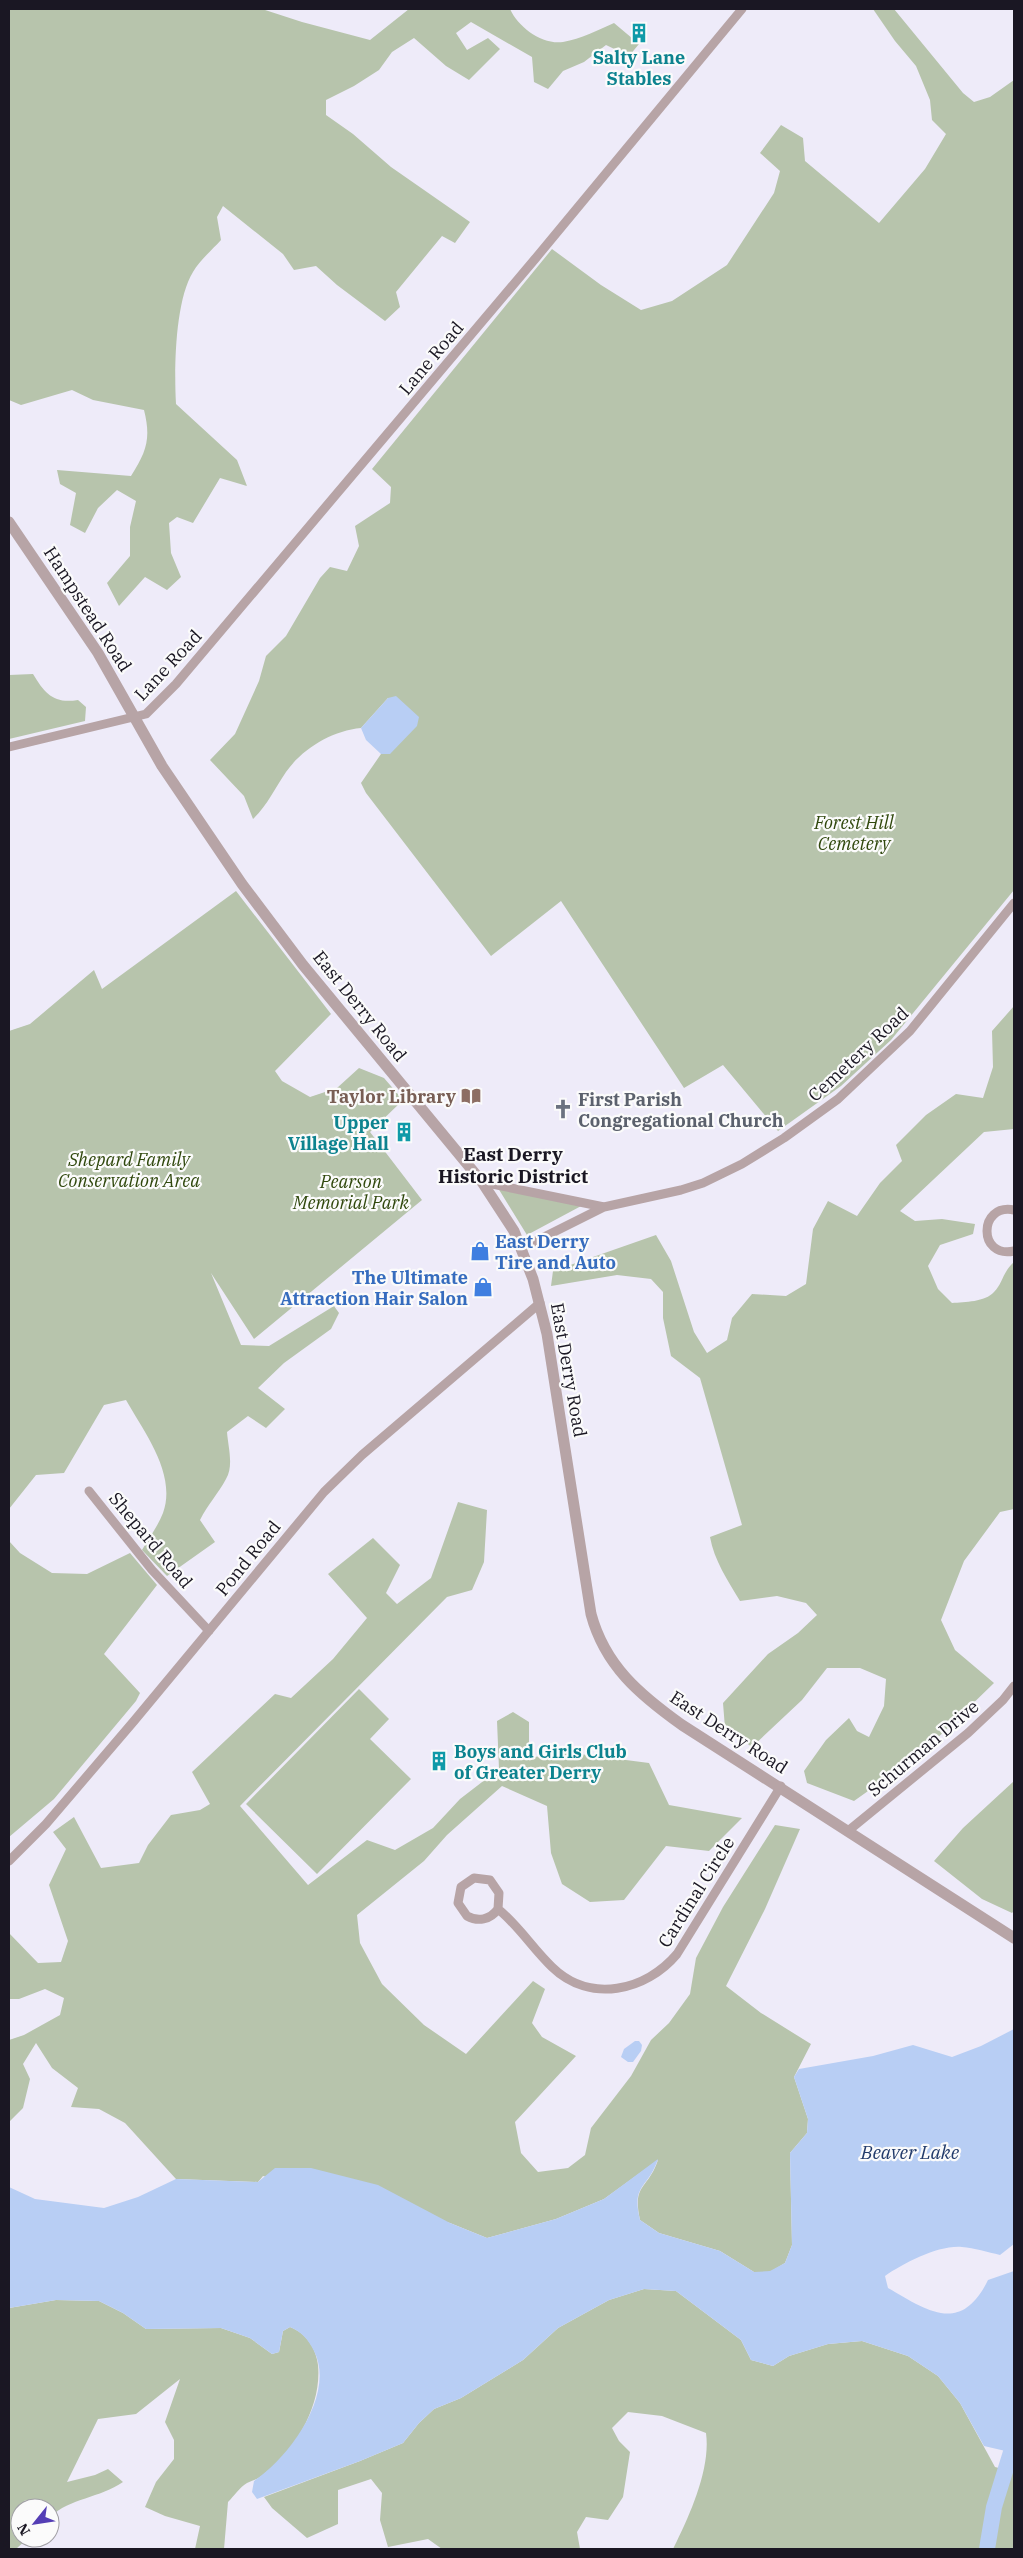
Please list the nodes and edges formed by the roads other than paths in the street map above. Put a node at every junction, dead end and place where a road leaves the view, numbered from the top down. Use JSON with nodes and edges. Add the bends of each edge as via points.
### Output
{"nodes":[{"id":1,"x":742,"y":9,"type":"edge"},
{"id":2,"x":9,"y":522,"type":"edge"},
{"id":3,"x":136,"y":718,"type":"junction"},
{"id":4,"x":9,"y":747,"type":"edge"},
{"id":5,"x":1014,"y":903,"type":"edge"},
{"id":6,"x":482,"y":1182,"type":"junction"},
{"id":7,"x":604,"y":1207,"type":"junction"},
{"id":8,"x":1014,"y":1210,"type":"edge"},
{"id":9,"x":522,"y":1248,"type":"junction"},
{"id":10,"x":1014,"y":1251,"type":"edge"},
{"id":11,"x":540,"y":1303,"type":"junction"},
{"id":12,"x":90,"y":1491,"type":"dead end"},
{"id":13,"x":210,"y":1631,"type":"junction"},
{"id":14,"x":1014,"y":1686,"type":"edge"},
{"id":15,"x":781,"y":1786,"type":"junction"},
{"id":16,"x":848,"y":1832,"type":"junction"},
{"id":17,"x":9,"y":1861,"type":"edge"},
{"id":18,"x":498,"y":1909,"type":"junction"},
{"id":19,"x":1014,"y":1938,"type":"edge"}],
"edges":[{"from":1,"to":3,"type":"street","name":"Lane Road","via":[[529,267],[182,677],[146,714]]},
{"from":2,"to":3,"type":"street","name":"Hampstead Road","via":[[98,653]]},
{"from":3,"to":4,"type":"street"},
{"from":3,"to":6,"type":"street","name":"East Derry Road","via":[[178,790],[263,913]]},
{"from":5,"to":7,"type":"street","name":"Cemetery Road","via":[[915,1026],[838,1099],[770,1147],[722,1174],[681,1190]]},
{"from":6,"to":7,"type":"street"},
{"from":6,"to":9,"type":"street","name":"East Derry Road"},
{"from":7,"to":9,"type":"street","name":"Cemetery Road"},
{"from":8,"to":10,"type":"street","via":[[997,1212],[988,1222],[987,1231],[994,1247]]},
{"from":9,"to":11,"type":"street","name":"East Derry Road"},
{"from":11,"to":13,"type":"street","name":"Pond Road","via":[[335,1480]]},
{"from":11,"to":15,"type":"street","name":"East Derry Road","via":[[553,1364],[589,1604],[603,1647],[622,1675],[646,1698],[682,1725]]},
{"from":12,"to":13,"type":"street","name":"Shepard Road","via":[[152,1570]]},
{"from":13,"to":17,"type":"street","name":"Pond Road","via":[[46,1824]]},
{"from":14,"to":16,"type":"street","name":"Schurman Drive","via":[[980,1722]]},
{"from":15,"to":16,"type":"street","name":"East Derry Road"},
{"from":15,"to":18,"type":"street","name":"Cardinal Circle","via":[[677,1954],[667,1966],[644,1981],[605,1989],[569,1980],[552,1967]]},
{"from":16,"to":19,"type":"street","name":"East Derry Road"},
{"from":18,"to":18,"type":"street","via":[[500,1892],[490,1880],[474,1878],[461,1887],[458,1903],[467,1916],[486,1918]]}]}
